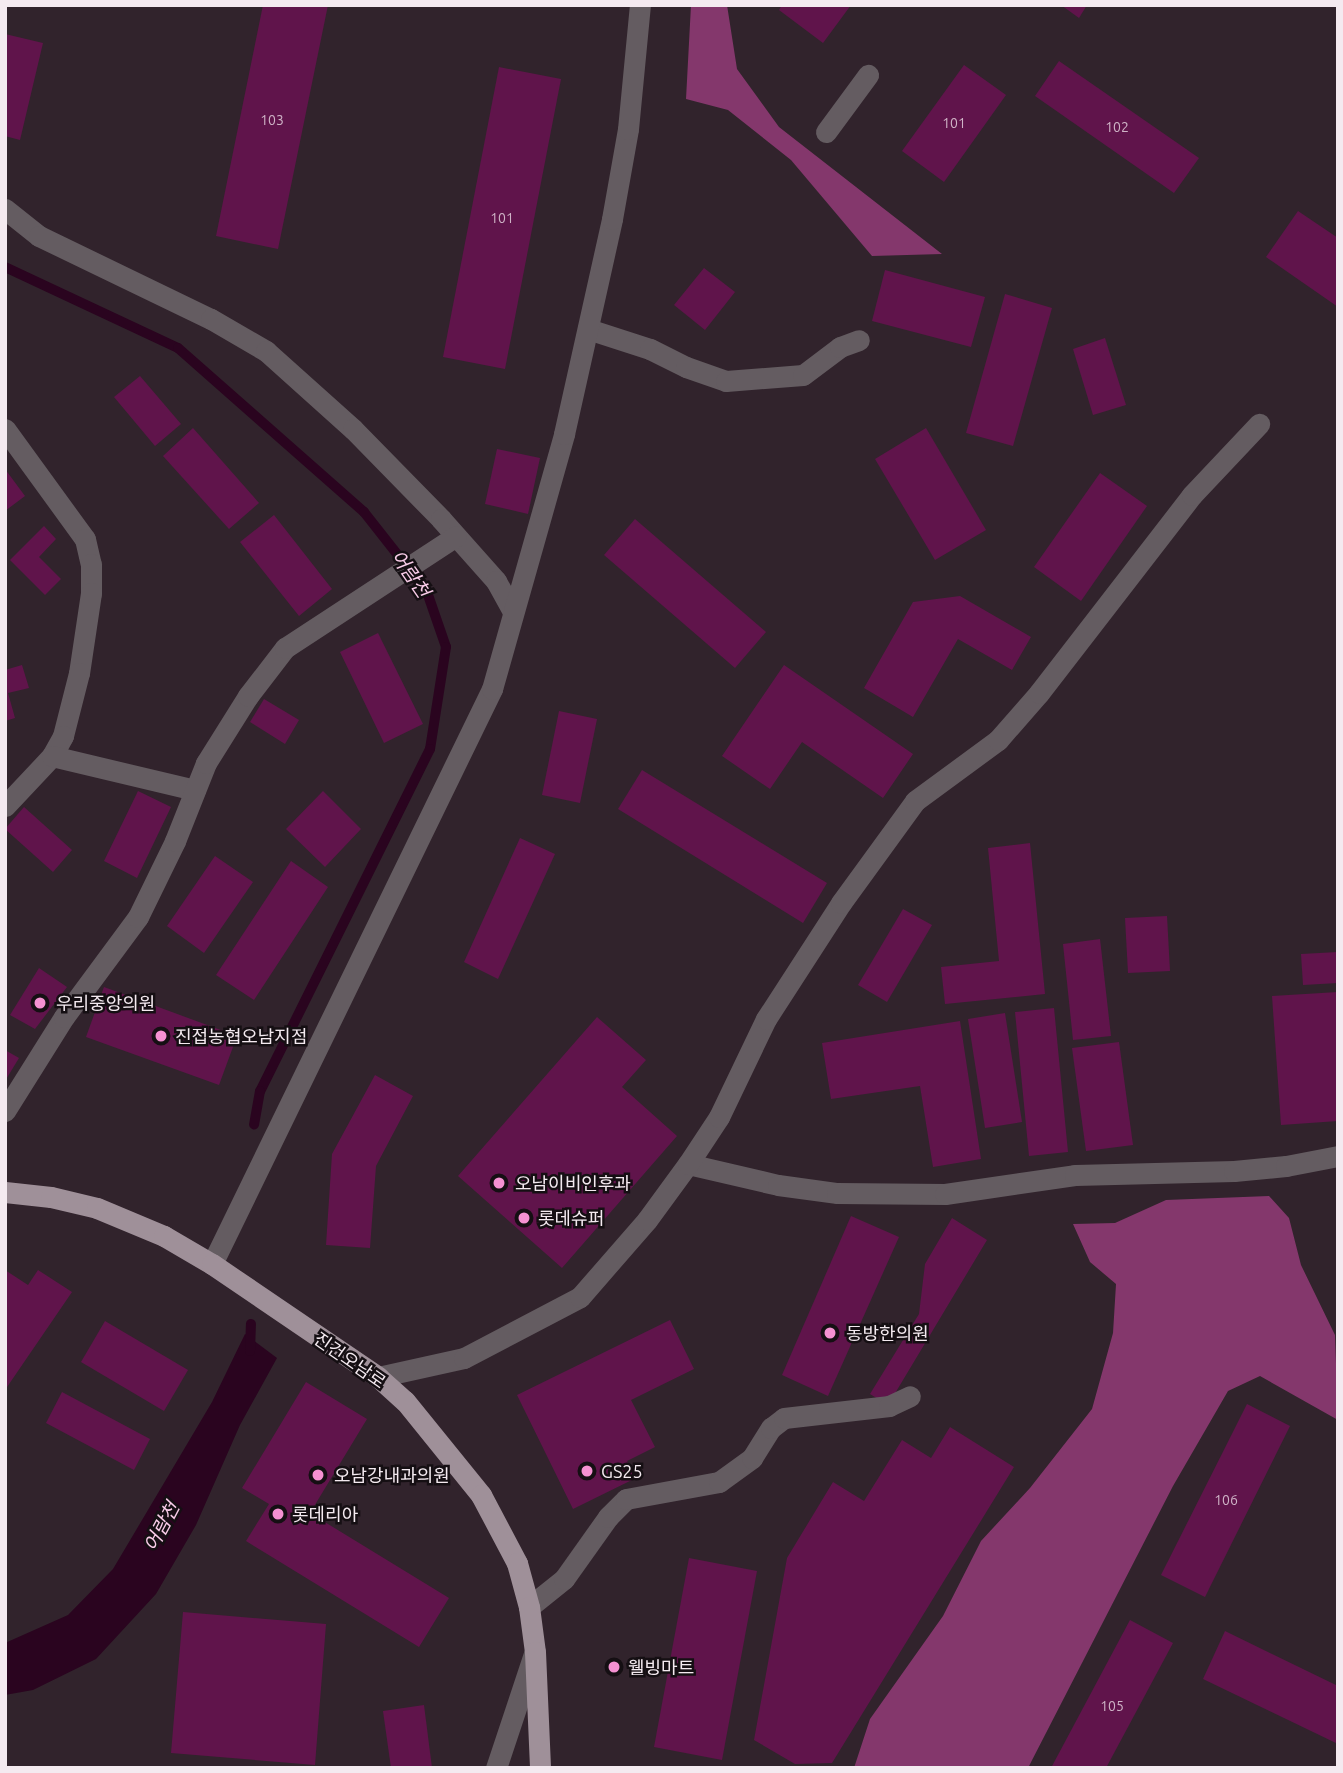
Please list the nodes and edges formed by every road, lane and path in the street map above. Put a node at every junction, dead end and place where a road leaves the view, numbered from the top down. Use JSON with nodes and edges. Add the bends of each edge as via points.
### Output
{"nodes":[{"id":1,"x":640,"y":5,"type":"edge"},
{"id":2,"x":868,"y":75,"type":"dead end"},
{"id":3,"x":826,"y":132,"type":"dead end"},
{"id":4,"x":5,"y":209,"type":"edge"},
{"id":5,"x":588,"y":329,"type":"junction"},
{"id":6,"x":859,"y":340,"type":"dead end"},
{"id":7,"x":1259,"y":424,"type":"dead end"},
{"id":8,"x":5,"y":429,"type":"edge"},
{"id":9,"x":456,"y":536,"type":"junction"},
{"id":10,"x":513,"y":612,"type":"junction"},
{"id":11,"x":52,"y":756,"type":"junction"},
{"id":12,"x":195,"y":790,"type":"junction"},
{"id":13,"x":5,"y":806,"type":"edge"},
{"id":14,"x":5,"y":1111,"type":"edge"},
{"id":15,"x":1338,"y":1156,"type":"edge"},
{"id":16,"x":688,"y":1164,"type":"junction"},
{"id":17,"x":5,"y":1192,"type":"edge"},
{"id":18,"x":212,"y":1264,"type":"junction"},
{"id":19,"x":378,"y":1377,"type":"junction"},
{"id":20,"x":910,"y":1396,"type":"dead end"},
{"id":21,"x":529,"y":1607,"type":"junction"},
{"id":22,"x":535,"y":1652,"type":"junction"},
{"id":23,"x":496,"y":1768,"type":"edge"},
{"id":24,"x":540,"y":1768,"type":"edge"}],
"edges":[{"from":1,"to":5,"type":"street","via":[[625,142]]},
{"from":2,"to":3,"type":"street"},
{"from":4,"to":9,"type":"street","via":[[39,236],[211,319],[265,351],[353,429]]},
{"from":5,"to":6,"type":"street","via":[[726,381],[803,375],[840,347]]},
{"from":5,"to":10,"type":"street","via":[[564,434]]},
{"from":7,"to":16,"type":"street","via":[[1192,495],[998,740],[915,801],[766,1019],[719,1117]]},
{"from":8,"to":11,"type":"street","via":[[85,539],[91,564],[74,698]]},
{"from":9,"to":10,"type":"street","via":[[496,581]]},
{"from":9,"to":12,"type":"street","via":[[285,648],[248,696],[206,763]]},
{"from":10,"to":18,"type":"street","via":[[492,689]]},
{"from":11,"to":12,"type":"street"},
{"from":11,"to":13,"type":"street"},
{"from":12,"to":14,"type":"street","via":[[138,917],[64,1017]]},
{"from":15,"to":16,"type":"street","via":[[1234,1171],[1075,1175],[934,1195],[825,1191]]},
{"from":16,"to":19,"type":"street","via":[[580,1297],[464,1358]]},
{"from":17,"to":18,"type":"main road","name":"진건오남로","via":[[97,1208],[134,1221]]},
{"from":18,"to":19,"type":"main road","name":"진건오남로"},
{"from":19,"to":21,"type":"main road","name":"진건오남로","via":[[405,1401],[481,1495],[517,1563]]},
{"from":20,"to":21,"type":"street","via":[[889,1406],[784,1418],[771,1428],[752,1458],[719,1482],[626,1499],[564,1579]]},
{"from":21,"to":22,"type":"main road","name":"진건오남로"},
{"from":22,"to":23,"type":"street"},
{"from":22,"to":24,"type":"main road","name":"진건오남로"}]}
